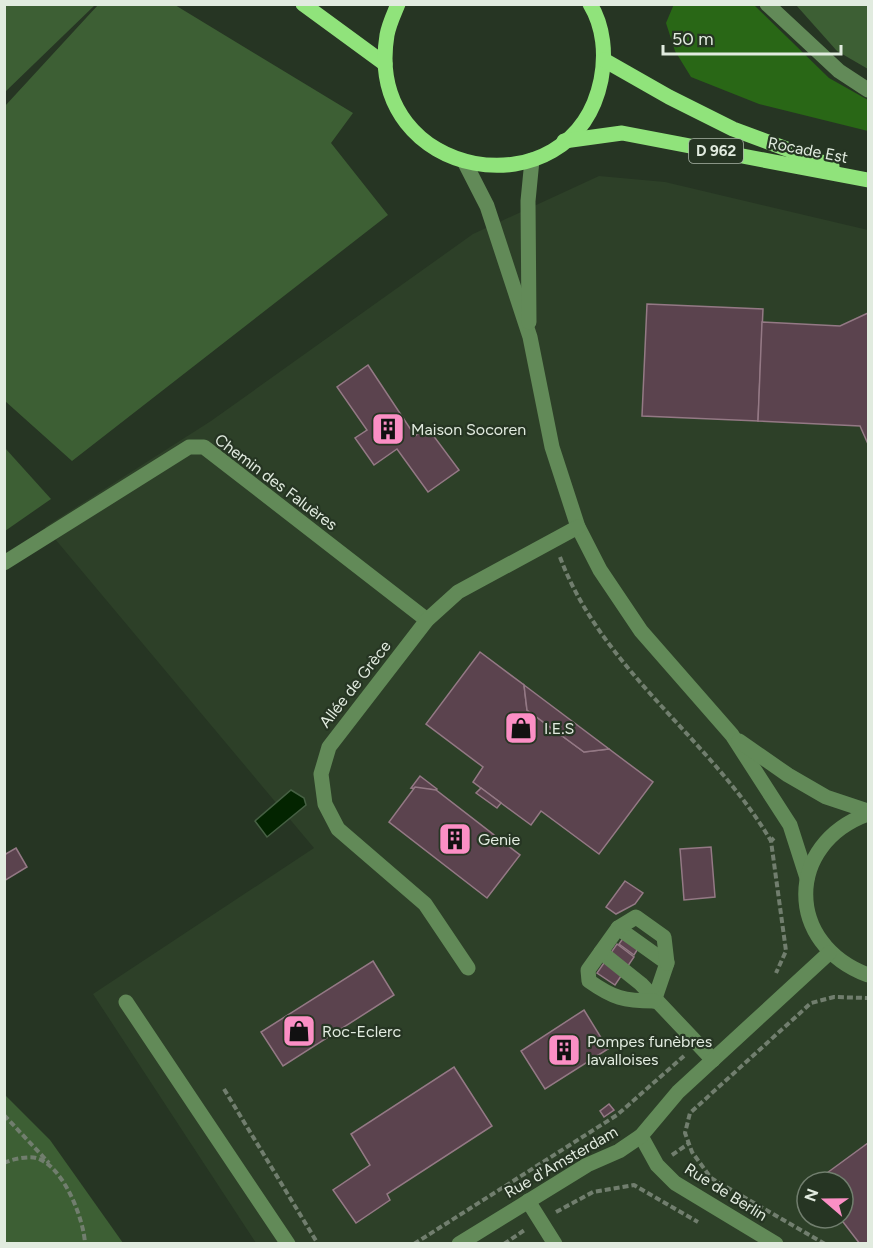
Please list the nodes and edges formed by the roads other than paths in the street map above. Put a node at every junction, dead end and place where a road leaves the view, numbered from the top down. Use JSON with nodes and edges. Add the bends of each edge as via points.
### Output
{"nodes":[{"id":1,"x":303,"y":4,"type":"edge"},
{"id":2,"x":398,"y":4,"type":"edge"},
{"id":3,"x":767,"y":4,"type":"edge"},
{"id":4,"x":595,"y":7,"type":"edge"},
{"id":5,"x":604,"y":60,"type":"junction"},
{"id":6,"x":384,"y":64,"type":"junction"},
{"id":7,"x":868,"y":90,"type":"edge"},
{"id":8,"x":564,"y":141,"type":"junction"},
{"id":9,"x":531,"y":160,"type":"junction"},
{"id":10,"x":465,"y":163,"type":"junction"},
{"id":11,"x":868,"y":180,"type":"edge"},
{"id":12,"x":530,"y":337,"type":"junction"},
{"id":13,"x":578,"y":527,"type":"junction"},
{"id":14,"x":4,"y":563,"type":"edge"},
{"id":15,"x":427,"y":621,"type":"junction"},
{"id":16,"x":732,"y":735,"type":"junction"},
{"id":17,"x":868,"y":813,"type":"edge"},
{"id":18,"x":807,"y":878,"type":"junction"},
{"id":19,"x":601,"y":952,"type":"junction"},
{"id":20,"x":829,"y":952,"type":"junction"},
{"id":21,"x":468,"y":968,"type":"dead end"},
{"id":22,"x":868,"y":975,"type":"edge"},
{"id":23,"x":654,"y":1000,"type":"junction"},
{"id":24,"x":126,"y":1002,"type":"dead end"},
{"id":25,"x":713,"y":1060,"type":"junction"},
{"id":26,"x":641,"y":1136,"type":"junction"},
{"id":27,"x":528,"y":1201,"type":"junction"},
{"id":28,"x":776,"y":1243,"type":"edge"},
{"id":29,"x":288,"y":1244,"type":"edge"},
{"id":30,"x":459,"y":1244,"type":"edge"},
{"id":31,"x":555,"y":1244,"type":"edge"}],
"edges":[{"from":1,"to":6,"type":"main road"},
{"from":2,"to":6,"type":"main road","via":[[387,33]]},
{"from":3,"to":7,"type":"street","via":[[839,71]]},
{"from":4,"to":5,"type":"main road"},
{"from":5,"to":8,"type":"main road","via":[[598,92],[583,121]]},
{"from":5,"to":11,"type":"main road","name":"Rocade Est","number":"D 962","via":[[733,129]]},
{"from":6,"to":10,"type":"main road","via":[[392,97],[409,126],[434,149]]},
{"from":8,"to":9,"type":"main road"},
{"from":8,"to":11,"type":"main road","name":"Rocade Est","number":"D 962","via":[[622,134]]},
{"from":9,"to":10,"type":"main road","via":[[499,167]]},
{"from":9,"to":12,"type":"street"},
{"from":10,"to":12,"type":"street","via":[[487,206]]},
{"from":12,"to":13,"type":"street","via":[[552,447]]},
{"from":13,"to":15,"type":"street","name":"Allée de Grèce","via":[[458,592]]},
{"from":13,"to":16,"type":"street","via":[[600,570],[641,632]]},
{"from":14,"to":15,"type":"street","name":"Chemin des Faluères","via":[[189,447],[204,447]]},
{"from":15,"to":21,"type":"street","name":"Allée de Grèce","via":[[329,747],[321,774],[325,804],[338,830],[425,904]]},
{"from":16,"to":17,"type":"street","via":[[826,797]]},
{"from":16,"to":18,"type":"street","via":[[790,825]]},
{"from":17,"to":18,"type":"street","via":[[830,836],[816,855]]},
{"from":18,"to":20,"type":"street","via":[[807,904],[813,928]]},
{"from":19,"to":23,"type":"street","via":[[641,984]]},
{"from":19,"to":23,"type":"street","via":[[588,970],[589,981],[626,1001]]},
{"from":19,"to":23,"type":"street","via":[[618,927],[667,963]]},
{"from":20,"to":22,"type":"street","via":[[849,968]]},
{"from":20,"to":25,"type":"street","name":"Rue d'Amsterdam"},
{"from":23,"to":25,"type":"street"},
{"from":24,"to":29,"type":"street"},
{"from":25,"to":26,"type":"street","name":"Rue d'Amsterdam","via":[[678,1092]]},
{"from":26,"to":27,"type":"street","name":"Rue d'Amsterdam"},
{"from":26,"to":28,"type":"street","name":"Rue de Berlin","via":[[657,1165],[675,1183]]},
{"from":27,"to":30,"type":"street","name":"Rue d'Amsterdam"},
{"from":27,"to":31,"type":"street"}]}
